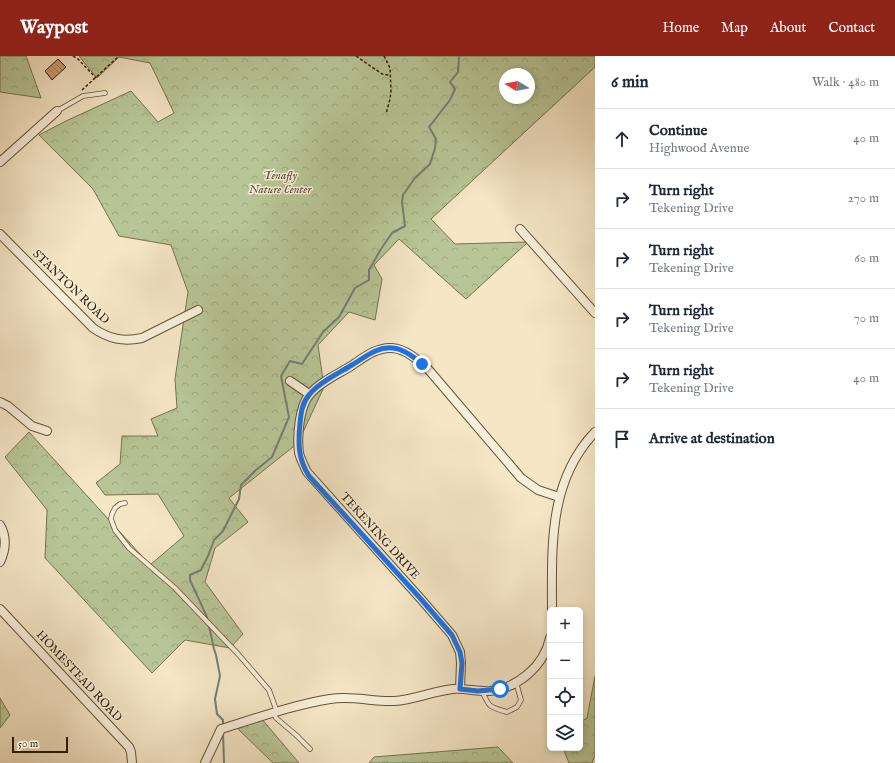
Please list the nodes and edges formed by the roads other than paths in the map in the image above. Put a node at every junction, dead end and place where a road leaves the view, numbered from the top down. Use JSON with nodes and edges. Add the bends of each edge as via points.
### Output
{"nodes":[{"id":1,"x":105,"y":93,"type":"dead end"},
{"id":2,"x":57,"y":110,"type":"joint"},
{"id":3,"x":0,"y":162,"type":"edge"},
{"id":4,"x":520,"y":230,"type":"dead end"},
{"id":5,"x":0,"y":234,"type":"edge"},
{"id":6,"x":198,"y":310,"type":"dead end"},
{"id":7,"x":595,"y":313,"type":"edge"},
{"id":8,"x":290,"y":381,"type":"dead end"},
{"id":9,"x":310,"y":394,"type":"junction"},
{"id":10,"x":0,"y":402,"type":"edge"},
{"id":11,"x":47,"y":431,"type":"dead end"},
{"id":12,"x":595,"y":432,"type":"edge"},
{"id":13,"x":560,"y":497,"type":"junction"},
{"id":14,"x":125,"y":503,"type":"dead end"},
{"id":15,"x":0,"y":525,"type":"edge"},
{"id":16,"x":0,"y":562,"type":"edge"},
{"id":17,"x":552,"y":607,"type":"edge"},
{"id":18,"x":0,"y":609,"type":"edge"},
{"id":19,"x":548,"y":643,"type":"edge"},
{"id":20,"x":516,"y":682,"type":"junction"},
{"id":21,"x":460,"y":689,"type":"junction"},
{"id":22,"x":481,"y":691,"type":"junction"},
{"id":23,"x":275,"y":712,"type":"junction"},
{"id":24,"x":310,"y":749,"type":"dead end"},
{"id":25,"x":132,"y":763,"type":"edge"},
{"id":26,"x":205,"y":763,"type":"edge"}],
"edges":[{"from":1,"to":2,"type":"lane","via":[[83,96]]},
{"from":2,"to":3,"type":"street"},
{"from":4,"to":7,"type":"street"},
{"from":5,"to":6,"type":"street","name":"STANTON ROAD","via":[[93,328],[112,338],[142,338]]},
{"from":8,"to":9,"type":"street"},
{"from":9,"to":13,"type":"street","name":"TEKENING DRIVE","via":[[378,350],[400,349],[428,369],[521,478],[538,490]]},
{"from":9,"to":21,"type":"street","name":"TEKENING DRIVE","via":[[302,410],[298,441],[302,463],[307,472],[452,635],[462,663]]},
{"from":10,"to":11,"type":"street","via":[[32,426]]},
{"from":12,"to":13,"type":"street","via":[[570,468]]},
{"from":13,"to":17,"type":"street","via":[[553,530]]},
{"from":14,"to":23,"type":"lane","via":[[115,508],[112,514],[115,530],[129,548],[175,588],[238,654],[269,690]]},
{"from":15,"to":16,"type":"street","via":[[5,546]]},
{"from":18,"to":25,"type":"street","name":"HOMESTEAD ROAD","via":[[129,747]]},
{"from":19,"to":20,"type":"street","via":[[539,663]]},
{"from":20,"to":22,"type":"street","via":[[500,689]]},
{"from":20,"to":22,"type":"lane","via":[[521,700],[517,707],[506,712],[488,704]]},
{"from":21,"to":22,"type":"street"},
{"from":21,"to":23,"type":"street","via":[[443,690],[395,701],[330,699]]},
{"from":23,"to":24,"type":"lane","via":[[276,718]]},
{"from":23,"to":26,"type":"street","via":[[221,729]]}]}
